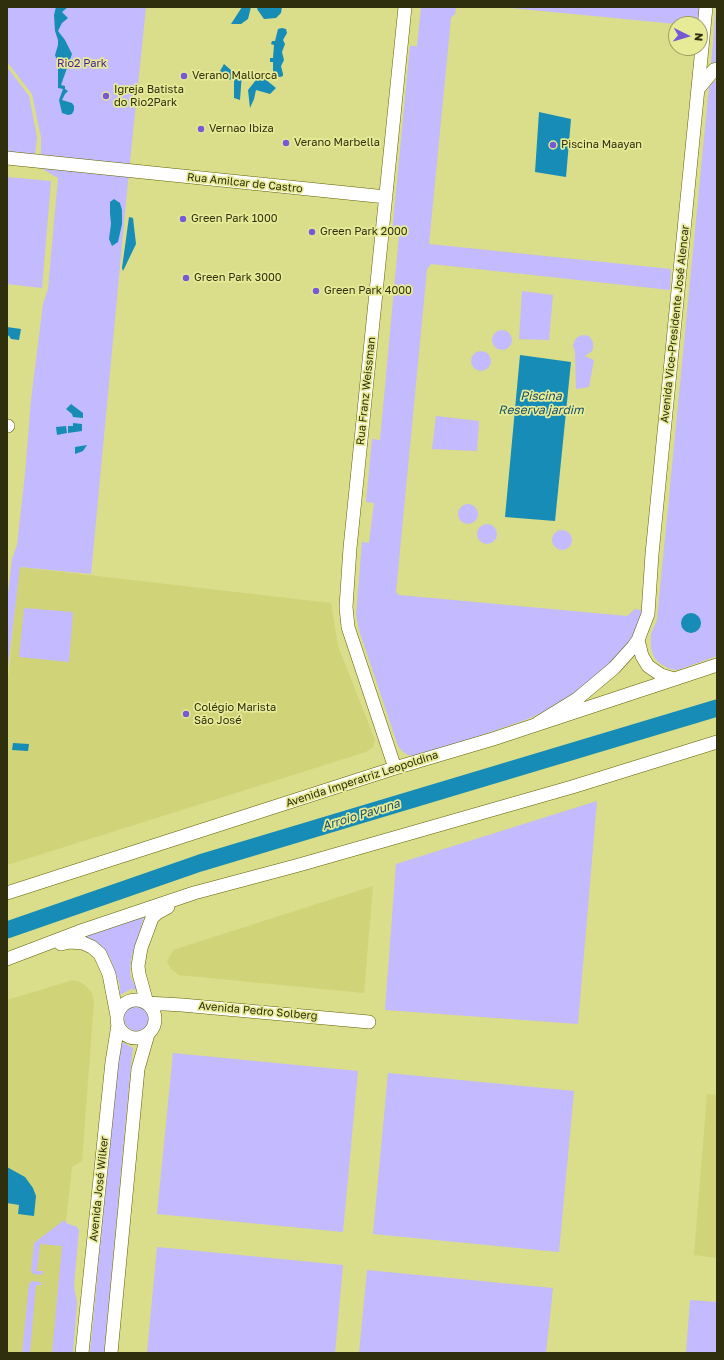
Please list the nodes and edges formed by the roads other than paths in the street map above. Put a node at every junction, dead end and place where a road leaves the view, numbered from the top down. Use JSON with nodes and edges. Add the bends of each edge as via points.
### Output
{"nodes":[{"id":1,"x":405,"y":7,"type":"edge"},
{"id":2,"x":706,"y":7,"type":"edge"},
{"id":3,"x":717,"y":69,"type":"edge"},
{"id":4,"x":698,"y":89,"type":"junction"},
{"id":5,"x":7,"y":158,"type":"edge"},
{"id":6,"x":386,"y":197,"type":"junction"},
{"id":7,"x":638,"y":640,"type":"junction"},
{"id":8,"x":717,"y":665,"type":"edge"},
{"id":9,"x":674,"y":679,"type":"junction"},
{"id":10,"x":538,"y":723,"type":"junction"},
{"id":11,"x":717,"y":742,"type":"edge"},
{"id":12,"x":395,"y":768,"type":"junction"},
{"id":13,"x":7,"y":893,"type":"edge"},
{"id":14,"x":194,"y":893,"type":"junction"},
{"id":15,"x":41,"y":947,"type":"junction"},
{"id":16,"x":7,"y":959,"type":"edge"},
{"id":17,"x":147,"y":1003,"type":"junction"},
{"id":18,"x":117,"y":1020,"type":"junction"},
{"id":19,"x":369,"y":1022,"type":"dead end"},
{"id":20,"x":148,"y":1034,"type":"junction"},
{"id":21,"x":82,"y":1353,"type":"edge"},
{"id":22,"x":111,"y":1353,"type":"edge"}],
"edges":[{"from":1,"to":6,"type":"street","name":"Rua Franz Weissman"},
{"from":2,"to":4,"type":"street","name":"Avenida Vice-Presidente José Alencar"},
{"from":3,"to":4,"type":"street"},
{"from":4,"to":7,"type":"street","name":"Avenida Vice-Presidente José Alencar","via":[[648,614]]},
{"from":5,"to":6,"type":"street","name":"Rua Amilcar de Castro"},
{"from":6,"to":12,"type":"street","name":"Rua Franz Weissman","via":[[346,607],[348,627]]},
{"from":7,"to":9,"type":"street","via":[[642,656],[648,666],[661,675]]},
{"from":7,"to":10,"type":"street","name":"Avenida Vice-Presidente José Alencar","via":[[601,680],[577,699]]},
{"from":8,"to":9,"type":"street","name":"Avenida Imperatriz Leopoldina"},
{"from":9,"to":10,"type":"street","name":"Avenida Imperatriz Leopoldina"},
{"from":10,"to":12,"type":"street","name":"Avenida Imperatriz Leopoldina"},
{"from":11,"to":14,"type":"street","via":[[580,785],[362,848]]},
{"from":12,"to":13,"type":"street","name":"Avenida Imperatriz Leopoldina"},
{"from":14,"to":15,"type":"street"},
{"from":14,"to":17,"type":"street","via":[[157,913],[150,922],[138,966]]},
{"from":15,"to":16,"type":"street"},
{"from":15,"to":18,"type":"street","name":"Avenida José Wilker","via":[[78,942],[96,950],[104,960],[109,974]]},
{"from":17,"to":18,"type":"street","via":[[131,1000],[122,1006]]},
{"from":17,"to":19,"type":"street","name":"Avenida Pedro Solberg"},
{"from":17,"to":20,"type":"street","via":[[155,1018]]},
{"from":18,"to":20,"type":"street","via":[[120,1030],[130,1037]]},
{"from":18,"to":21,"type":"street","name":"Avenida José Wilker"},
{"from":20,"to":22,"type":"street","via":[[138,1069]]}]}
